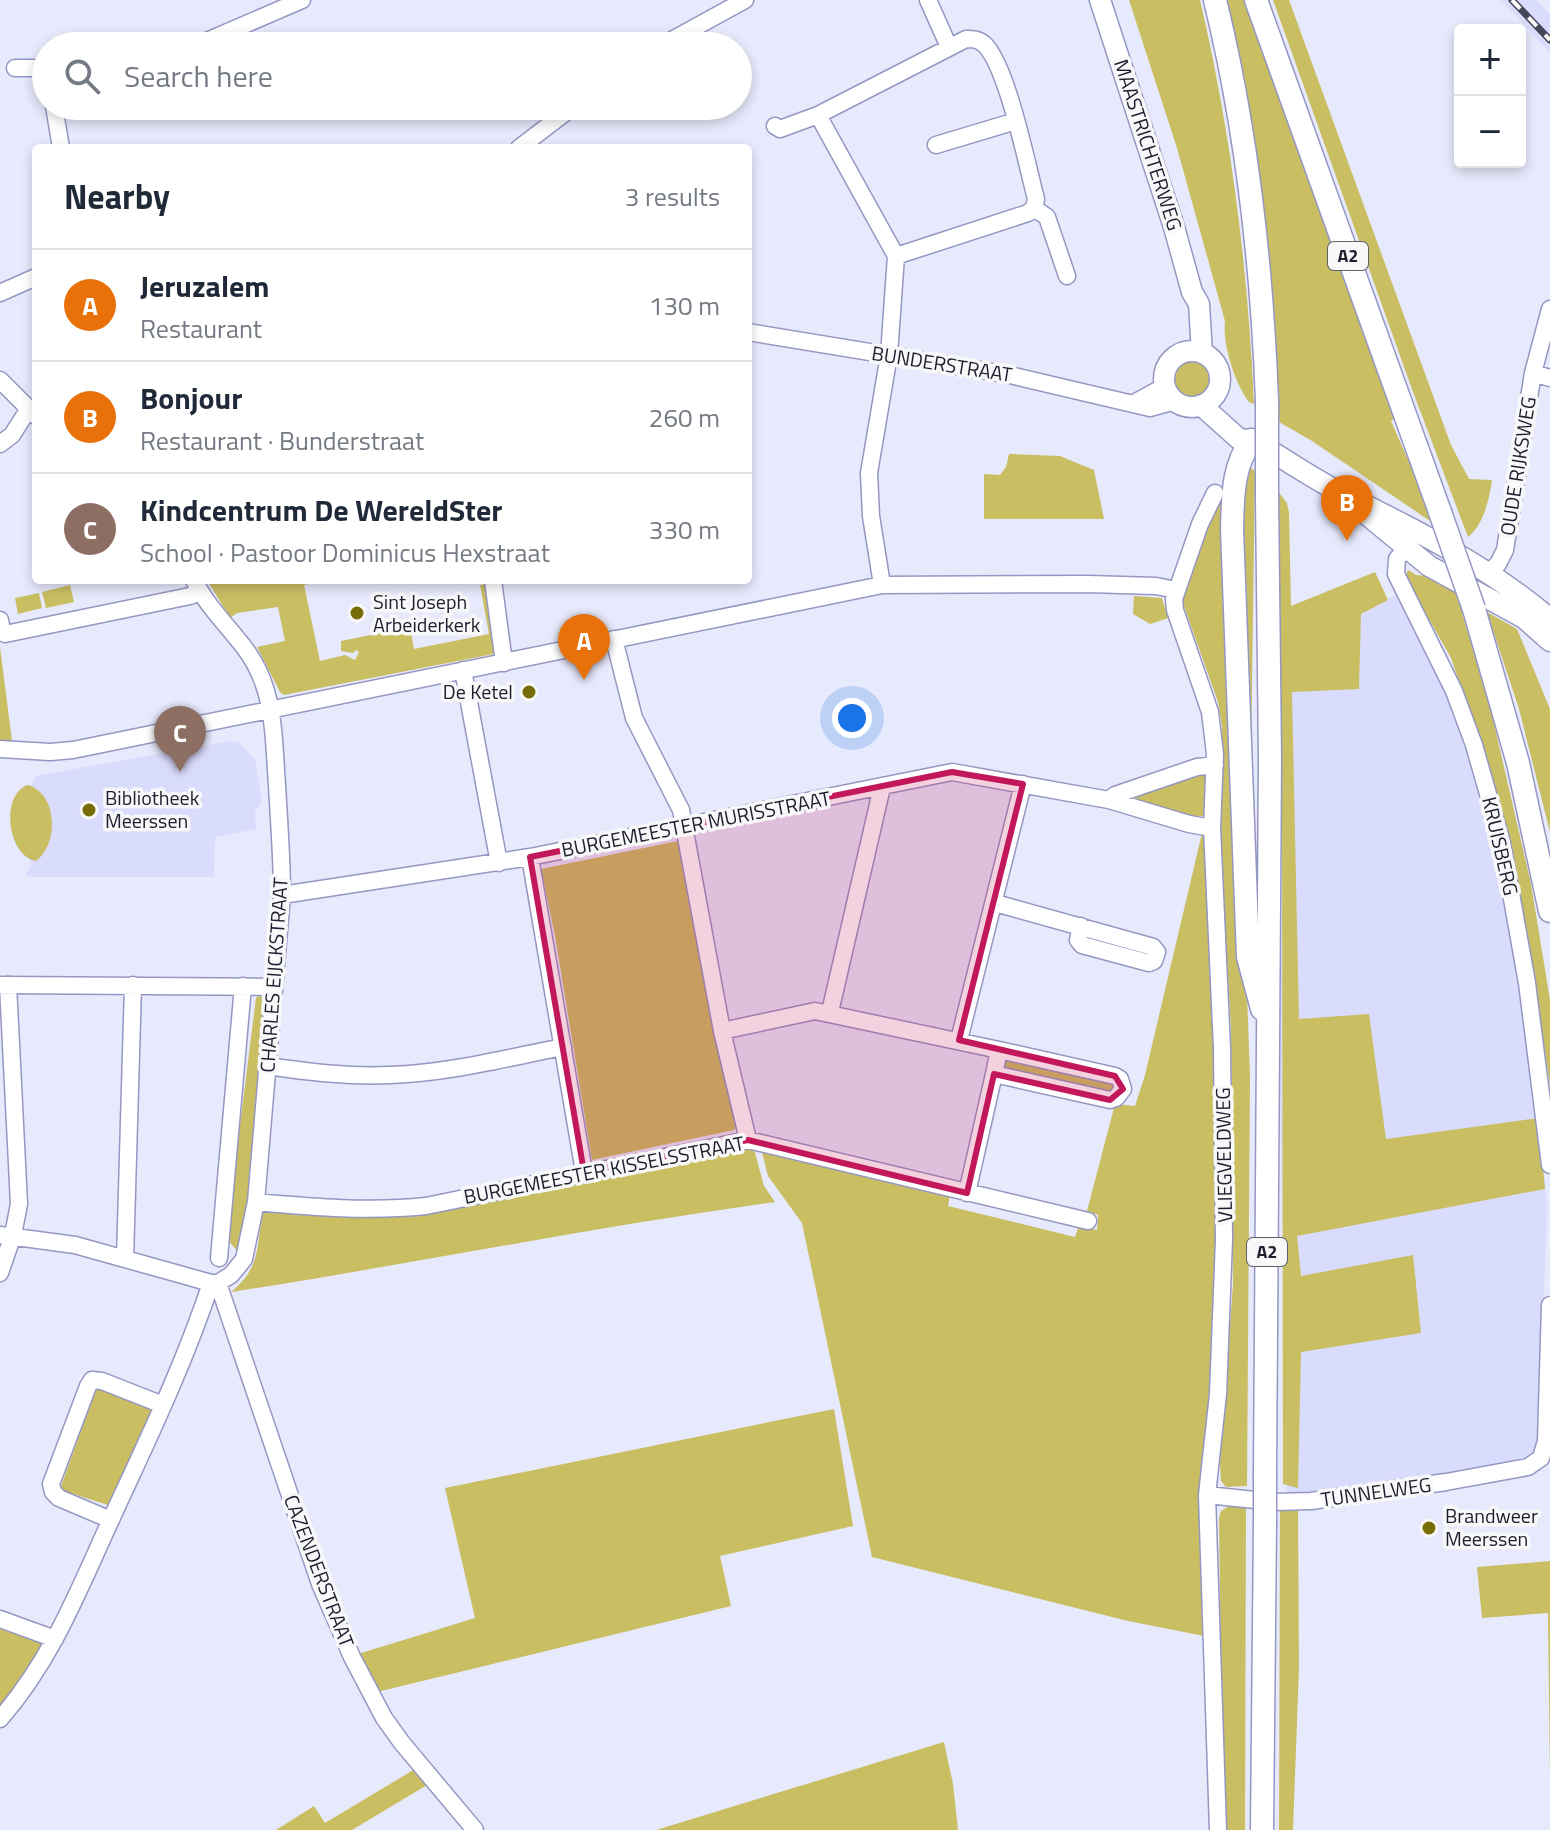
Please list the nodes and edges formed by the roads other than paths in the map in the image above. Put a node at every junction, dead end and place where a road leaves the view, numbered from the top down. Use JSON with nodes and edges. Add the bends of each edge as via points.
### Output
{"nodes":[{"id":1,"x":302,"y":0,"type":"edge"},
{"id":2,"x":745,"y":0,"type":"edge"},
{"id":3,"x":928,"y":0,"type":"edge"},
{"id":4,"x":1100,"y":0,"type":"edge"},
{"id":5,"x":1215,"y":0,"type":"edge"},
{"id":6,"x":1256,"y":0,"type":"edge"},
{"id":7,"x":228,"y":32,"type":"edge"},
{"id":8,"x":687,"y":32,"type":"edge"},
{"id":9,"x":949,"y":47,"type":"junction"},
{"id":10,"x":8,"y":68,"type":"edge"},
{"id":11,"x":32,"y":68,"type":"edge"},
{"id":12,"x":818,"y":115,"type":"junction"},
{"id":13,"x":56,"y":120,"type":"edge"},
{"id":14,"x":556,"y":120,"type":"edge"},
{"id":15,"x":1016,"y":121,"type":"junction"},
{"id":16,"x":775,"y":126,"type":"dead end"},
{"id":17,"x":60,"y":144,"type":"edge"},
{"id":18,"x":524,"y":144,"type":"edge"},
{"id":19,"x":936,"y":145,"type":"dead end"},
{"id":20,"x":1034,"y":208,"type":"junction"},
{"id":21,"x":896,"y":256,"type":"junction"},
{"id":22,"x":1067,"y":276,"type":"dead end"},
{"id":23,"x":32,"y":279,"type":"edge"},
{"id":24,"x":0,"y":293,"type":"edge"},
{"id":25,"x":1550,"y":309,"type":"edge"},
{"id":26,"x":752,"y":333,"type":"edge"},
{"id":27,"x":1194,"y":353,"type":"junction"},
{"id":28,"x":889,"y":355,"type":"junction"},
{"id":29,"x":1533,"y":373,"type":"junction"},
{"id":30,"x":1550,"y":378,"type":"edge"},
{"id":31,"x":0,"y":380,"type":"edge"},
{"id":32,"x":1170,"y":394,"type":"junction"},
{"id":33,"x":1208,"y":399,"type":"junction"},
{"id":34,"x":32,"y":413,"type":"edge"},
{"id":35,"x":1252,"y":440,"type":"junction"},
{"id":36,"x":0,"y":444,"type":"edge"},
{"id":37,"x":1215,"y":493,"type":"dead end"},
{"id":38,"x":1345,"y":495,"type":"junction"},
{"id":39,"x":1406,"y":548,"type":"junction"},
{"id":40,"x":1489,"y":572,"type":"junction"},
{"id":41,"x":494,"y":584,"type":"edge"},
{"id":42,"x":882,"y":585,"type":"junction"},
{"id":43,"x":197,"y":586,"type":"edge"},
{"id":44,"x":1176,"y":590,"type":"junction"},
{"id":45,"x":1550,"y":619,"type":"edge"},
{"id":46,"x":0,"y":620,"type":"edge"},
{"id":47,"x":614,"y":639,"type":"junction"},
{"id":48,"x":1550,"y":641,"type":"edge"},
{"id":49,"x":504,"y":663,"type":"junction"},
{"id":50,"x":463,"y":670,"type":"junction"},
{"id":51,"x":270,"y":711,"type":"junction"},
{"id":52,"x":0,"y":749,"type":"edge"},
{"id":53,"x":1215,"y":765,"type":"junction"},
{"id":54,"x":1023,"y":784,"type":"junction"},
{"id":55,"x":882,"y":787,"type":"junction"},
{"id":56,"x":1109,"y":800,"type":"junction"},
{"id":57,"x":684,"y":826,"type":"junction"},
{"id":58,"x":1212,"y":828,"type":"junction"},
{"id":59,"x":530,"y":857,"type":"junction"},
{"id":60,"x":499,"y":863,"type":"junction"},
{"id":61,"x":282,"y":895,"type":"junction"},
{"id":62,"x":995,"y":903,"type":"junction"},
{"id":63,"x":1550,"y":911,"type":"edge"},
{"id":64,"x":1081,"y":926,"type":"dead end"},
{"id":65,"x":4,"y":985,"type":"edge"},
{"id":66,"x":133,"y":985,"type":"junction"},
{"id":67,"x":243,"y":986,"type":"junction"},
{"id":68,"x":274,"y":987,"type":"junction"},
{"id":69,"x":830,"y":1012,"type":"junction"},
{"id":70,"x":722,"y":1031,"type":"junction"},
{"id":71,"x":1269,"y":1033,"type":"junction"},
{"id":72,"x":959,"y":1040,"type":"junction"},
{"id":73,"x":563,"y":1047,"type":"junction"},
{"id":74,"x":999,"y":1050,"type":"junction"},
{"id":75,"x":267,"y":1066,"type":"junction"},
{"id":76,"x":994,"y":1074,"type":"junction"},
{"id":77,"x":748,"y":1140,"type":"junction"},
{"id":78,"x":1550,"y":1165,"type":"edge"},
{"id":79,"x":584,"y":1172,"type":"junction"},
{"id":80,"x":967,"y":1193,"type":"junction"},
{"id":81,"x":256,"y":1202,"type":"junction"},
{"id":82,"x":1088,"y":1221,"type":"dead end"},
{"id":83,"x":6,"y":1235,"type":"edge"},
{"id":84,"x":219,"y":1258,"type":"dead end"},
{"id":85,"x":125,"y":1259,"type":"junction"},
{"id":86,"x":0,"y":1273,"type":"edge"},
{"id":87,"x":214,"y":1283,"type":"junction"},
{"id":88,"x":1550,"y":1305,"type":"edge"},
{"id":89,"x":163,"y":1405,"type":"junction"},
{"id":90,"x":1207,"y":1495,"type":"junction"},
{"id":91,"x":111,"y":1520,"type":"junction"},
{"id":92,"x":0,"y":1619,"type":"edge"},
{"id":93,"x":55,"y":1639,"type":"junction"},
{"id":94,"x":0,"y":1719,"type":"edge"},
{"id":95,"x":475,"y":1830,"type":"edge"},
{"id":96,"x":1218,"y":1830,"type":"edge"},
{"id":97,"x":1262,"y":1830,"type":"edge"}],
"edges":[{"from":1,"to":7,"type":"street"},
{"from":2,"to":8,"type":"street"},
{"from":3,"to":9,"type":"street"},
{"from":4,"to":27,"type":"main road","name":"MAASTRICHTERWEG","via":[[1199,304]]},
{"from":5,"to":71,"type":"highway","number":"A2","bridge":true,"via":[[1251,201],[1262,302],[1267,401]]},
{"from":6,"to":63,"type":"highway","number":"A2","bridge":true,"via":[[1474,609],[1521,777]]},
{"from":9,"to":12,"type":"street"},
{"from":9,"to":15,"type":"street","via":[[974,39],[987,46],[1007,86]]},
{"from":10,"to":11,"type":"street"},
{"from":12,"to":16,"type":"street","via":[[780,129]]},
{"from":12,"to":21,"type":"street"},
{"from":13,"to":17,"type":"street"},
{"from":14,"to":18,"type":"street"},
{"from":15,"to":19,"type":"street"},
{"from":15,"to":20,"type":"street"},
{"from":20,"to":21,"type":"street"},
{"from":20,"to":22,"type":"street","via":[[1047,217]]},
{"from":21,"to":28,"type":"street"},
{"from":23,"to":24,"type":"street"},
{"from":25,"to":29,"type":"street","name":"OUDE RIJKSWEG"},
{"from":26,"to":28,"type":"street","name":"BUNDERSTRAAT"},
{"from":27,"to":32,"type":"main road","via":[[1169,364],[1165,375]]},
{"from":27,"to":33,"type":"main road","via":[[1212,359],[1218,369],[1220,380]]},
{"from":28,"to":32,"type":"street","name":"BUNDERSTRAAT","via":[[1134,403]]},
{"from":28,"to":42,"type":"street","via":[[869,473]]},
{"from":29,"to":30,"type":"street"},
{"from":29,"to":40,"type":"street","name":"OUDE RIJKSWEG","via":[[1505,550]]},
{"from":31,"to":34,"type":"street"},
{"from":32,"to":33,"type":"main road","via":[[1187,406]]},
{"from":33,"to":35,"type":"main road","via":[[1239,439]]},
{"from":34,"to":36,"type":"street"},
{"from":35,"to":38,"type":"main road"},
{"from":35,"to":71,"type":"highway","number":"A2","via":[[1236,472],[1233,544],[1248,957]]},
{"from":37,"to":44,"type":"street","name":"VLIEGVELDWEG"},
{"from":38,"to":39,"type":"main road"},
{"from":38,"to":40,"type":"main road"},
{"from":39,"to":40,"type":"main road","via":[[1426,552],[1471,578]]},
{"from":39,"to":48,"type":"main road","via":[[1438,572],[1524,618]]},
{"from":39,"to":78,"type":"street","name":"KRUISBERG","via":[[1395,564],[1396,574],[1454,691],[1502,843],[1527,983]]},
{"from":40,"to":45,"type":"main road"},
{"from":41,"to":49,"type":"street"},
{"from":42,"to":44,"type":"street","via":[[1088,584]]},
{"from":42,"to":47,"type":"street"},
{"from":43,"to":46,"type":"street","via":[[190,596],[5,634]]},
{"from":43,"to":51,"type":"street","name":"CHARLES EIJCKSTRAAT","via":[[252,658]]},
{"from":44,"to":53,"type":"street","name":"VLIEGVELDWEG","via":[[1175,610],[1210,712]]},
{"from":47,"to":49,"type":"street"},
{"from":47,"to":57,"type":"street","via":[[634,718]]},
{"from":49,"to":50,"type":"street"},
{"from":50,"to":51,"type":"street"},
{"from":50,"to":60,"type":"street"},
{"from":51,"to":52,"type":"street","via":[[73,750]]},
{"from":51,"to":61,"type":"street","name":"CHARLES EIJCKSTRAAT"},
{"from":53,"to":56,"type":"street"},
{"from":53,"to":58,"type":"street","name":"VLIEGVELDWEG"},
{"from":54,"to":55,"type":"street","name":"BURGEMEESTER MURISSTRAAT","via":[[952,772]]},
{"from":54,"to":56,"type":"street","name":"BURGEMEESTER MURISSTRAAT"},
{"from":54,"to":62,"type":"street"},
{"from":55,"to":57,"type":"street","name":"BURGEMEESTER MURISSTRAAT"},
{"from":55,"to":69,"type":"street"},
{"from":56,"to":58,"type":"street","name":"BURGEMEESTER MURISSTRAAT"},
{"from":57,"to":59,"type":"street","name":"BURGEMEESTER MURISSTRAAT"},
{"from":57,"to":70,"type":"street"},
{"from":58,"to":90,"type":"street","name":"VLIEGVELDWEG","via":[[1224,1240],[1218,1394]]},
{"from":59,"to":60,"type":"street","name":"BURGEMEESTER MURISSTRAAT"},
{"from":59,"to":73,"type":"street"},
{"from":60,"to":61,"type":"street","name":"BURGEMEESTER MURISSTRAAT"},
{"from":61,"to":68,"type":"street","name":"CHARLES EIJCKSTRAAT"},
{"from":62,"to":64,"type":"street"},
{"from":62,"to":72,"type":"street"},
{"from":65,"to":66,"type":"street"},
{"from":65,"to":83,"type":"street","via":[[19,1204]]},
{"from":66,"to":67,"type":"street"},
{"from":66,"to":85,"type":"street"},
{"from":67,"to":68,"type":"street"},
{"from":67,"to":84,"type":"street"},
{"from":68,"to":75,"type":"street","name":"CHARLES EIJCKSTRAAT"},
{"from":69,"to":70,"type":"street"},
{"from":69,"to":72,"type":"street"},
{"from":70,"to":77,"type":"street"},
{"from":71,"to":97,"type":"highway","number":"A2","bridge":true},
{"from":72,"to":74,"type":"street"},
{"from":73,"to":75,"type":"street","via":[[392,1075],[321,1074]]},
{"from":73,"to":79,"type":"street"},
{"from":74,"to":76,"type":"street"},
{"from":74,"to":76,"type":"street","via":[[1115,1076],[1123,1089],[1110,1100]]},
{"from":75,"to":81,"type":"street","name":"CHARLES EIJCKSTRAAT"},
{"from":76,"to":80,"type":"street"},
{"from":77,"to":79,"type":"street","name":"BURGEMEESTER KISSELSSTRAAT"},
{"from":77,"to":80,"type":"street","name":"BURGEMEESTER KISSELSSTRAAT"},
{"from":79,"to":81,"type":"street","name":"BURGEMEESTER KISSELSSTRAAT","via":[[385,1210]]},
{"from":80,"to":82,"type":"street","name":"BURGEMEESTER KISSELSSTRAAT"},
{"from":81,"to":87,"type":"street","name":"CHARLES EIJCKSTRAAT","via":[[244,1259],[231,1275]]},
{"from":83,"to":85,"type":"street"},
{"from":83,"to":86,"type":"street"},
{"from":85,"to":87,"type":"street"},
{"from":87,"to":89,"type":"street"},
{"from":87,"to":95,"type":"street","name":"CAZENDERSTRAAT","via":[[320,1584],[352,1657],[384,1718]]},
{"from":88,"to":90,"type":"street","name":"TUNNELWEG","via":[[1546,1441],[1541,1458],[1528,1467],[1349,1497],[1274,1502]]},
{"from":89,"to":91,"type":"street"},
{"from":89,"to":91,"type":"street","via":[[102,1381],[92,1380],[88,1386],[51,1484],[59,1498]]},
{"from":90,"to":96,"type":"street","name":"VLIEGVELDWEG"},
{"from":91,"to":93,"type":"street"},
{"from":92,"to":93,"type":"street"},
{"from":93,"to":94,"type":"street"}]}
